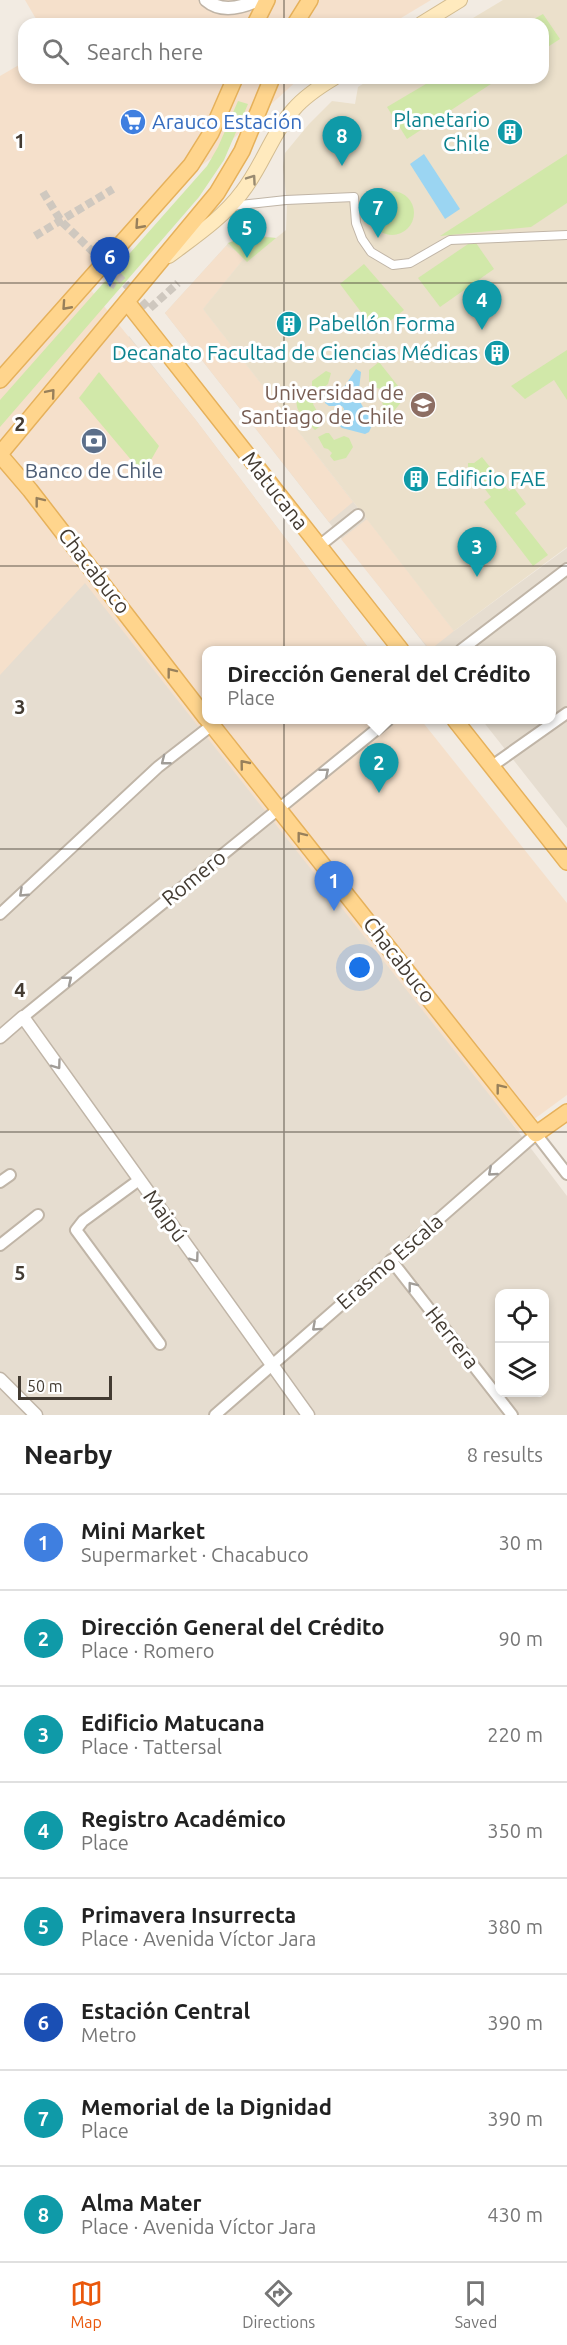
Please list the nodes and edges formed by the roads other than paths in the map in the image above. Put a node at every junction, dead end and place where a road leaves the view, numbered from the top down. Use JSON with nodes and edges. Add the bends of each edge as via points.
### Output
{"nodes":[{"id":1,"x":206,"y":0,"type":"edge"},
{"id":2,"x":258,"y":0,"type":"edge"},
{"id":3,"x":267,"y":0,"type":"edge"},
{"id":4,"x":310,"y":0,"type":"edge"},
{"id":5,"x":460,"y":0,"type":"edge"},
{"id":6,"x":258,"y":18,"type":"edge"},
{"id":7,"x":299,"y":18,"type":"edge"},
{"id":8,"x":431,"y":18,"type":"edge"},
{"id":9,"x":232,"y":84,"type":"edge"},
{"id":10,"x":270,"y":84,"type":"edge"},
{"id":11,"x":325,"y":84,"type":"edge"},
{"id":12,"x":231,"y":206,"type":"junction"},
{"id":13,"x":567,"y":235,"type":"edge"},
{"id":14,"x":163,"y":261,"type":"junction"},
{"id":15,"x":127,"y":302,"type":"junction"},
{"id":16,"x":0,"y":380,"type":"edge"},
{"id":17,"x":0,"y":455,"type":"edge"},
{"id":18,"x":358,"y":515,"type":"dead end"},
{"id":19,"x":319,"y":546,"type":"junction"},
{"id":20,"x":567,"y":569,"type":"edge"},
{"id":21,"x":397,"y":646,"type":"edge"},
{"id":22,"x":467,"y":646,"type":"edge"},
{"id":23,"x":202,"y":712,"type":"edge"},
{"id":24,"x":206,"y":724,"type":"edge"},
{"id":25,"x":211,"y":724,"type":"edge"},
{"id":26,"x":383,"y":724,"type":"edge"},
{"id":27,"x":458,"y":724,"type":"edge"},
{"id":28,"x":551,"y":724,"type":"edge"},
{"id":29,"x":492,"y":766,"type":"junction"},
{"id":30,"x":279,"y":809,"type":"junction"},
{"id":31,"x":567,"y":862,"type":"edge"},
{"id":32,"x":0,"y":914,"type":"edge"},
{"id":33,"x":23,"y":1017,"type":"junction"},
{"id":34,"x":0,"y":1037,"type":"edge"},
{"id":35,"x":567,"y":1112,"type":"edge"},
{"id":36,"x":536,"y":1134,"type":"junction"},
{"id":37,"x":567,"y":1174,"type":"edge"},
{"id":38,"x":10,"y":1175,"type":"dead end"},
{"id":39,"x":139,"y":1180,"type":"junction"},
{"id":40,"x":0,"y":1182,"type":"edge"},
{"id":41,"x":38,"y":1215,"type":"dead end"},
{"id":42,"x":0,"y":1245,"type":"edge"},
{"id":43,"x":391,"y":1260,"type":"junction"},
{"id":44,"x":160,"y":1344,"type":"dead end"},
{"id":45,"x":272,"y":1365,"type":"junction"},
{"id":46,"x":0,"y":1379,"type":"edge"},
{"id":47,"x":36,"y":1415,"type":"edge"},
{"id":48,"x":215,"y":1415,"type":"edge"},
{"id":49,"x":308,"y":1415,"type":"edge"},
{"id":50,"x":512,"y":1415,"type":"edge"}],
"edges":[{"from":1,"to":2,"type":"street","via":[[225,8]]},
{"from":3,"to":6,"type":"main road"},
{"from":4,"to":7,"type":"main road"},
{"from":5,"to":8,"type":"main road"},
{"from":9,"to":16,"type":"main road","one_way":true,"via":[[211,133],[183,176]]},
{"from":10,"to":14,"type":"main road","via":[[225,182]]},
{"from":12,"to":11,"type":"main road","one_way":true,"via":[[257,172],[293,110]]},
{"from":12,"to":13,"type":"street","via":[[354,197],[362,239],[371,252],[393,265],[410,263],[450,240]]},
{"from":12,"to":14,"type":"main road"},
{"from":14,"to":15,"type":"main road"},
{"from":17,"to":15,"type":"main road","one_way":true},
{"from":15,"to":19,"type":"main road","name":"Matucana"},
{"from":23,"to":17,"type":"main road","name":"Chacabuco","one_way":true},
{"from":18,"to":19,"type":"street"},
{"from":19,"to":21,"type":"main road","name":"Matucana"},
{"from":20,"to":22,"type":"street"},
{"from":24,"to":32,"type":"street","one_way":true},
{"from":30,"to":25,"type":"main road","name":"Chacabuco","one_way":true},
{"from":30,"to":26,"type":"street","name":"Romero","one_way":true},
{"from":27,"to":29,"type":"main road"},
{"from":28,"to":29,"type":"street"},
{"from":29,"to":31,"type":"main road"},
{"from":33,"to":30,"type":"street","name":"Romero","one_way":true},
{"from":36,"to":30,"type":"main road","name":"Chacabuco","one_way":true},
{"from":33,"to":34,"type":"street","name":"Romero"},
{"from":33,"to":39,"type":"street","name":"Maipú","one_way":true},
{"from":35,"to":36,"type":"main road","name":"Erasmo Escala"},
{"from":36,"to":37,"type":"street","name":"Chacabuco"},
{"from":36,"to":43,"type":"street","name":"Erasmo Escala","one_way":true},
{"from":38,"to":40,"type":"street"},
{"from":39,"to":44,"type":"street","via":[[76,1230]]},
{"from":39,"to":45,"type":"street","name":"Maipú","one_way":true},
{"from":41,"to":42,"type":"street"},
{"from":43,"to":45,"type":"street","name":"Erasmo Escala","one_way":true},
{"from":50,"to":43,"type":"street","name":"Herrera","one_way":true},
{"from":45,"to":48,"type":"street","name":"Erasmo Escala"},
{"from":45,"to":49,"type":"street","name":"Maipú"},
{"from":46,"to":47,"type":"street"}]}
